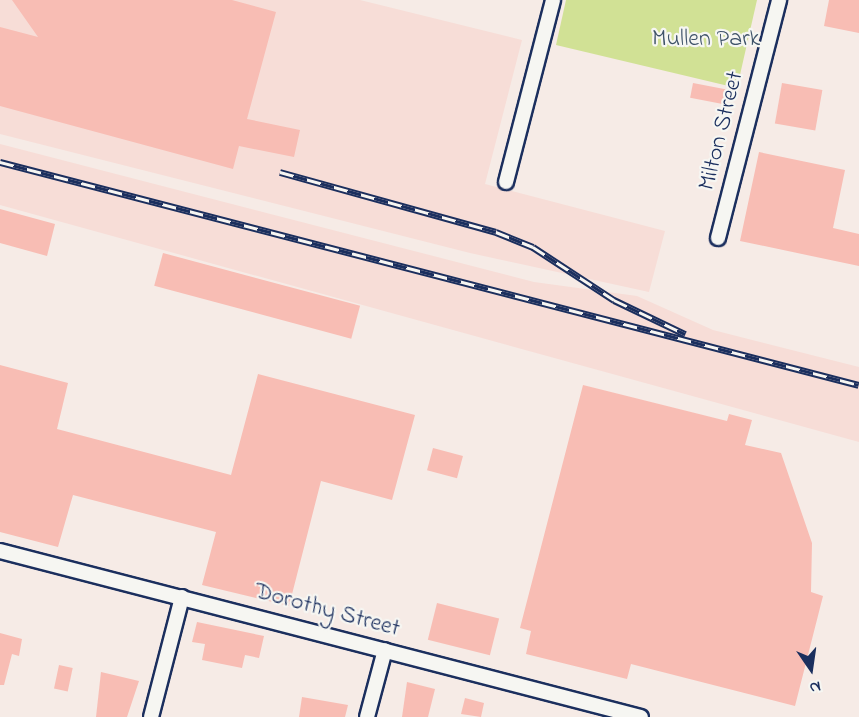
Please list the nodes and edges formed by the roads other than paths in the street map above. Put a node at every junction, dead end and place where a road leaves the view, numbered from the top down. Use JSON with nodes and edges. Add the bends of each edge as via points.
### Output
{"nodes":[{"id":1,"x":553,"y":0,"type":"edge"},
{"id":2,"x":779,"y":0,"type":"edge"},
{"id":3,"x":506,"y":182,"type":"dead end"},
{"id":4,"x":718,"y":238,"type":"dead end"},
{"id":5,"x":0,"y":551,"type":"edge"},
{"id":6,"x":182,"y":597,"type":"junction"},
{"id":7,"x":385,"y":650,"type":"junction"},
{"id":8,"x":594,"y":711,"type":"edge"},
{"id":9,"x":151,"y":717,"type":"edge"},
{"id":10,"x":367,"y":717,"type":"edge"},
{"id":11,"x":641,"y":717,"type":"edge"}],
"edges":[{"from":1,"to":3,"type":"street"},
{"from":2,"to":4,"type":"street","name":"Milton Street"},
{"from":5,"to":6,"type":"street","name":"Dorothy Street"},
{"from":6,"to":7,"type":"street","name":"Dorothy Street"},
{"from":6,"to":9,"type":"street"},
{"from":7,"to":8,"type":"street","name":"Dorothy Street"},
{"from":7,"to":10,"type":"street"},
{"from":8,"to":11,"type":"street","name":"Dorothy Street"}]}
